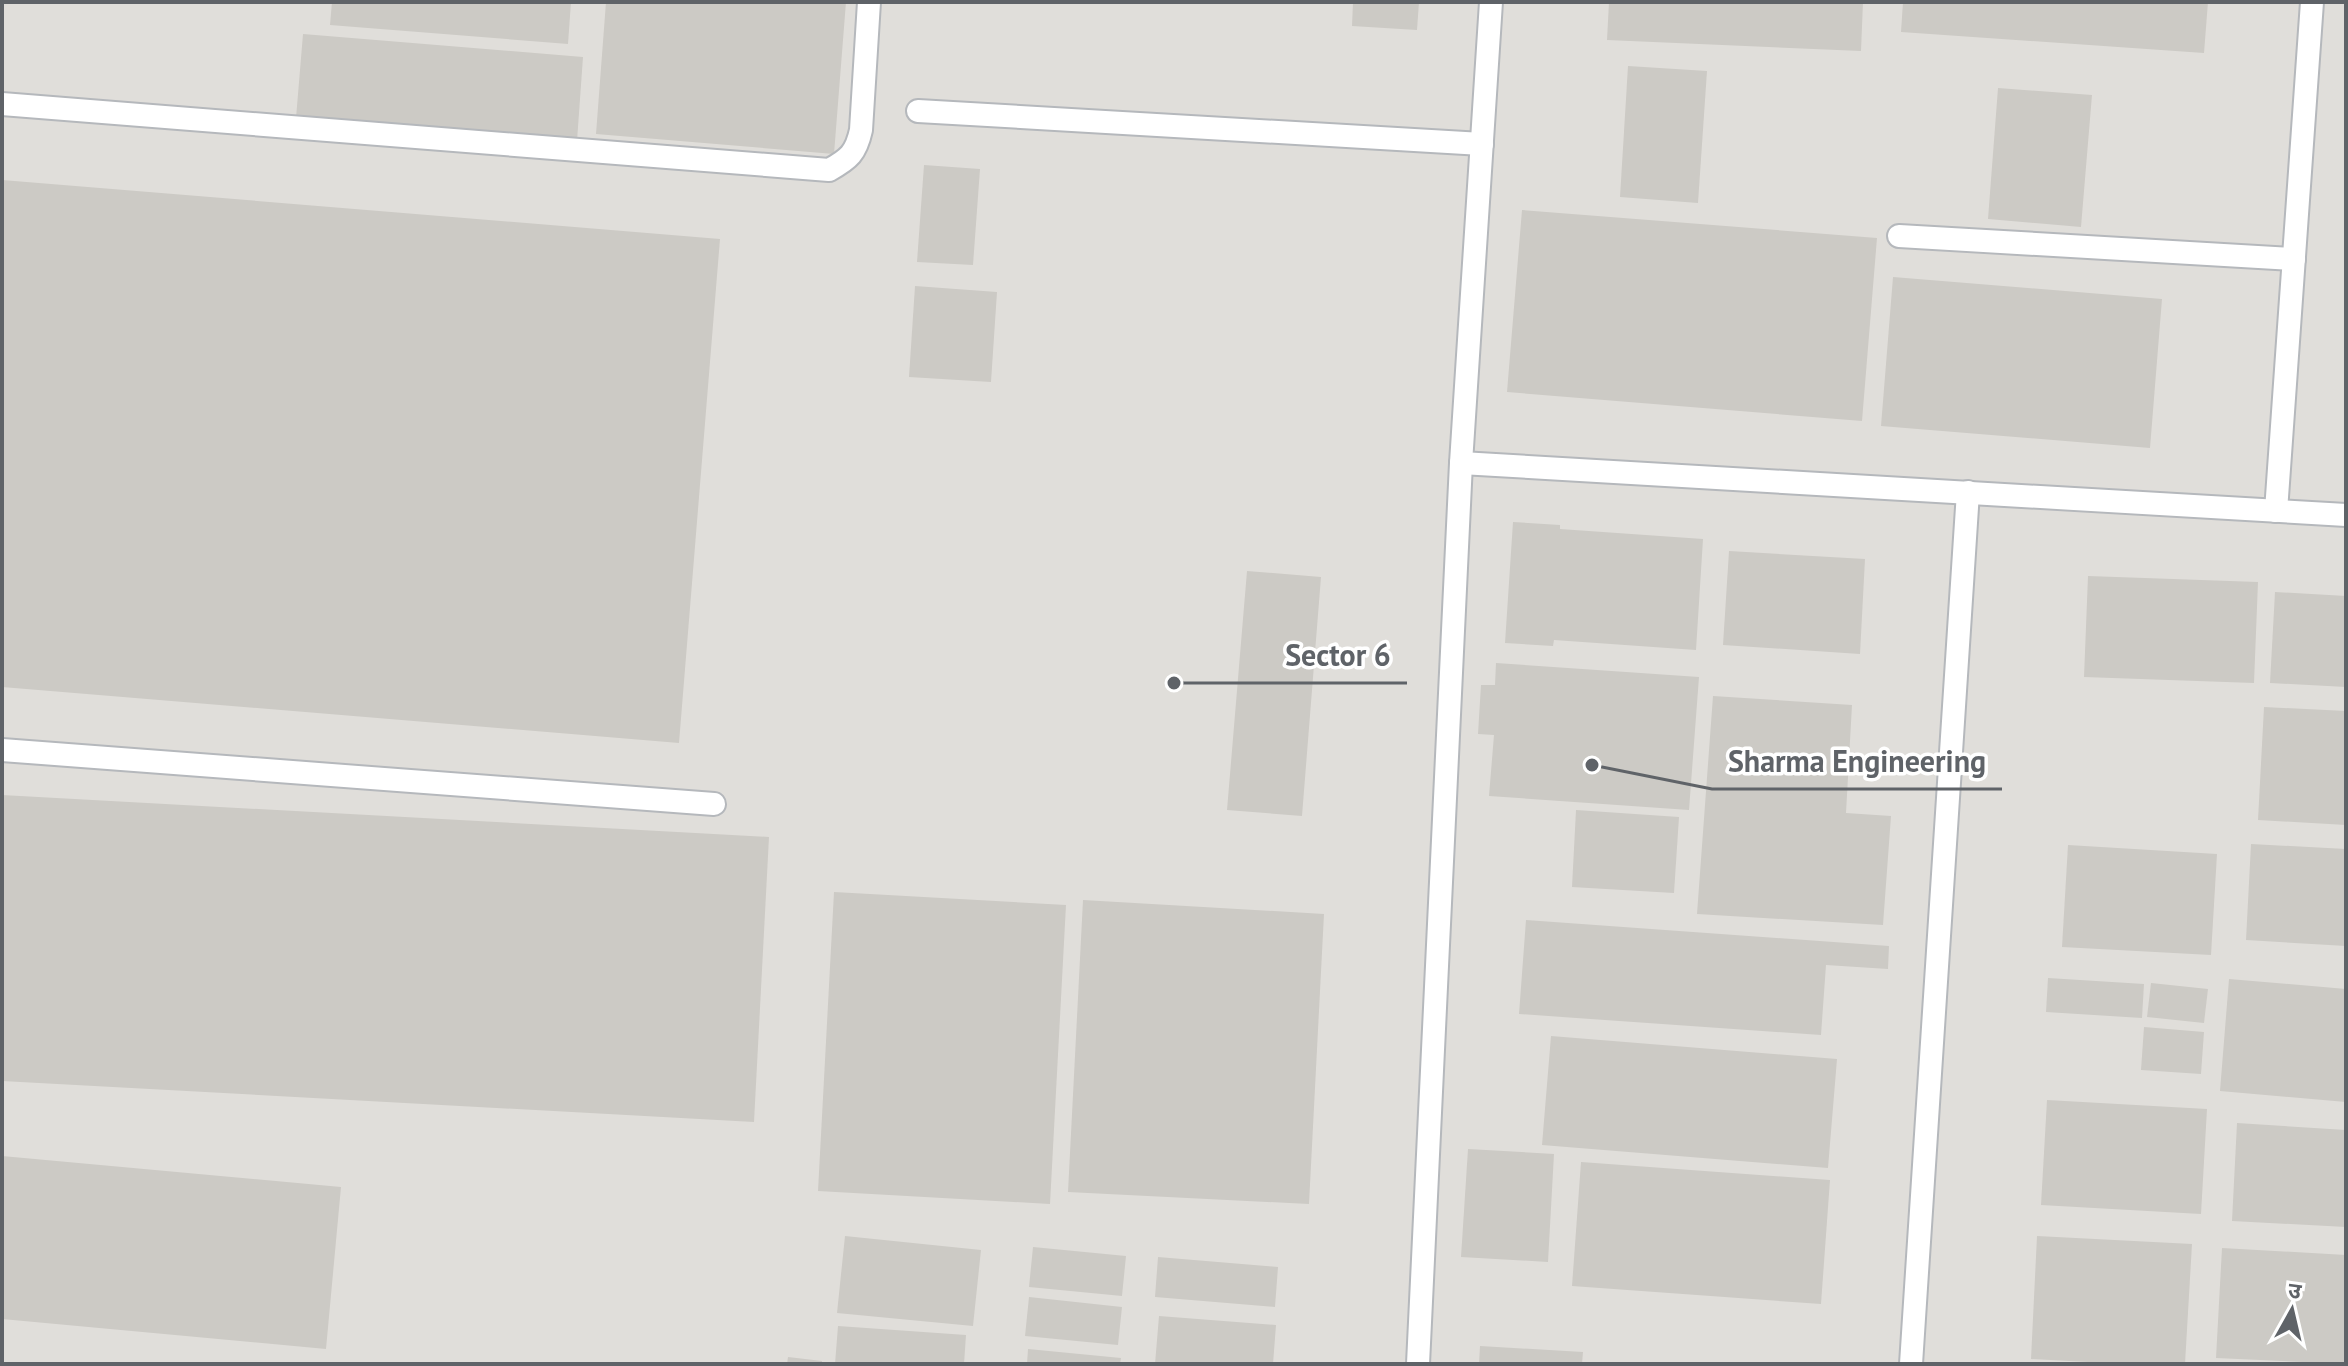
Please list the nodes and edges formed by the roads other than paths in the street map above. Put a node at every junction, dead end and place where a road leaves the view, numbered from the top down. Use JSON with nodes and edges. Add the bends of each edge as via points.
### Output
{"nodes":[{"id":1,"x":869,"y":2,"type":"edge"},
{"id":2,"x":1491,"y":2,"type":"edge"},
{"id":3,"x":2312,"y":2,"type":"edge"},
{"id":4,"x":2,"y":104,"type":"edge"},
{"id":5,"x":918,"y":111,"type":"dead end"},
{"id":6,"x":1482,"y":144,"type":"junction"},
{"id":7,"x":1899,"y":236,"type":"dead end"},
{"id":8,"x":2294,"y":259,"type":"junction"},
{"id":9,"x":1461,"y":463,"type":"junction"},
{"id":10,"x":1968,"y":492,"type":"junction"},
{"id":11,"x":2276,"y":511,"type":"junction"},
{"id":12,"x":2346,"y":515,"type":"edge"},
{"id":13,"x":2,"y":750,"type":"edge"},
{"id":14,"x":714,"y":804,"type":"dead end"},
{"id":15,"x":1418,"y":1364,"type":"edge"},
{"id":16,"x":1911,"y":1364,"type":"edge"}],
"edges":[{"from":1,"to":4,"type":"lane","via":[[861,130],[851,158],[829,170]]},
{"from":2,"to":6,"type":"lane"},
{"from":3,"to":8,"type":"lane"},
{"from":5,"to":6,"type":"lane"},
{"from":6,"to":9,"type":"lane"},
{"from":7,"to":8,"type":"lane"},
{"from":8,"to":11,"type":"lane"},
{"from":9,"to":10,"type":"lane"},
{"from":9,"to":15,"type":"lane"},
{"from":10,"to":11,"type":"lane"},
{"from":10,"to":16,"type":"lane"},
{"from":11,"to":12,"type":"lane"},
{"from":13,"to":14,"type":"lane"}]}
